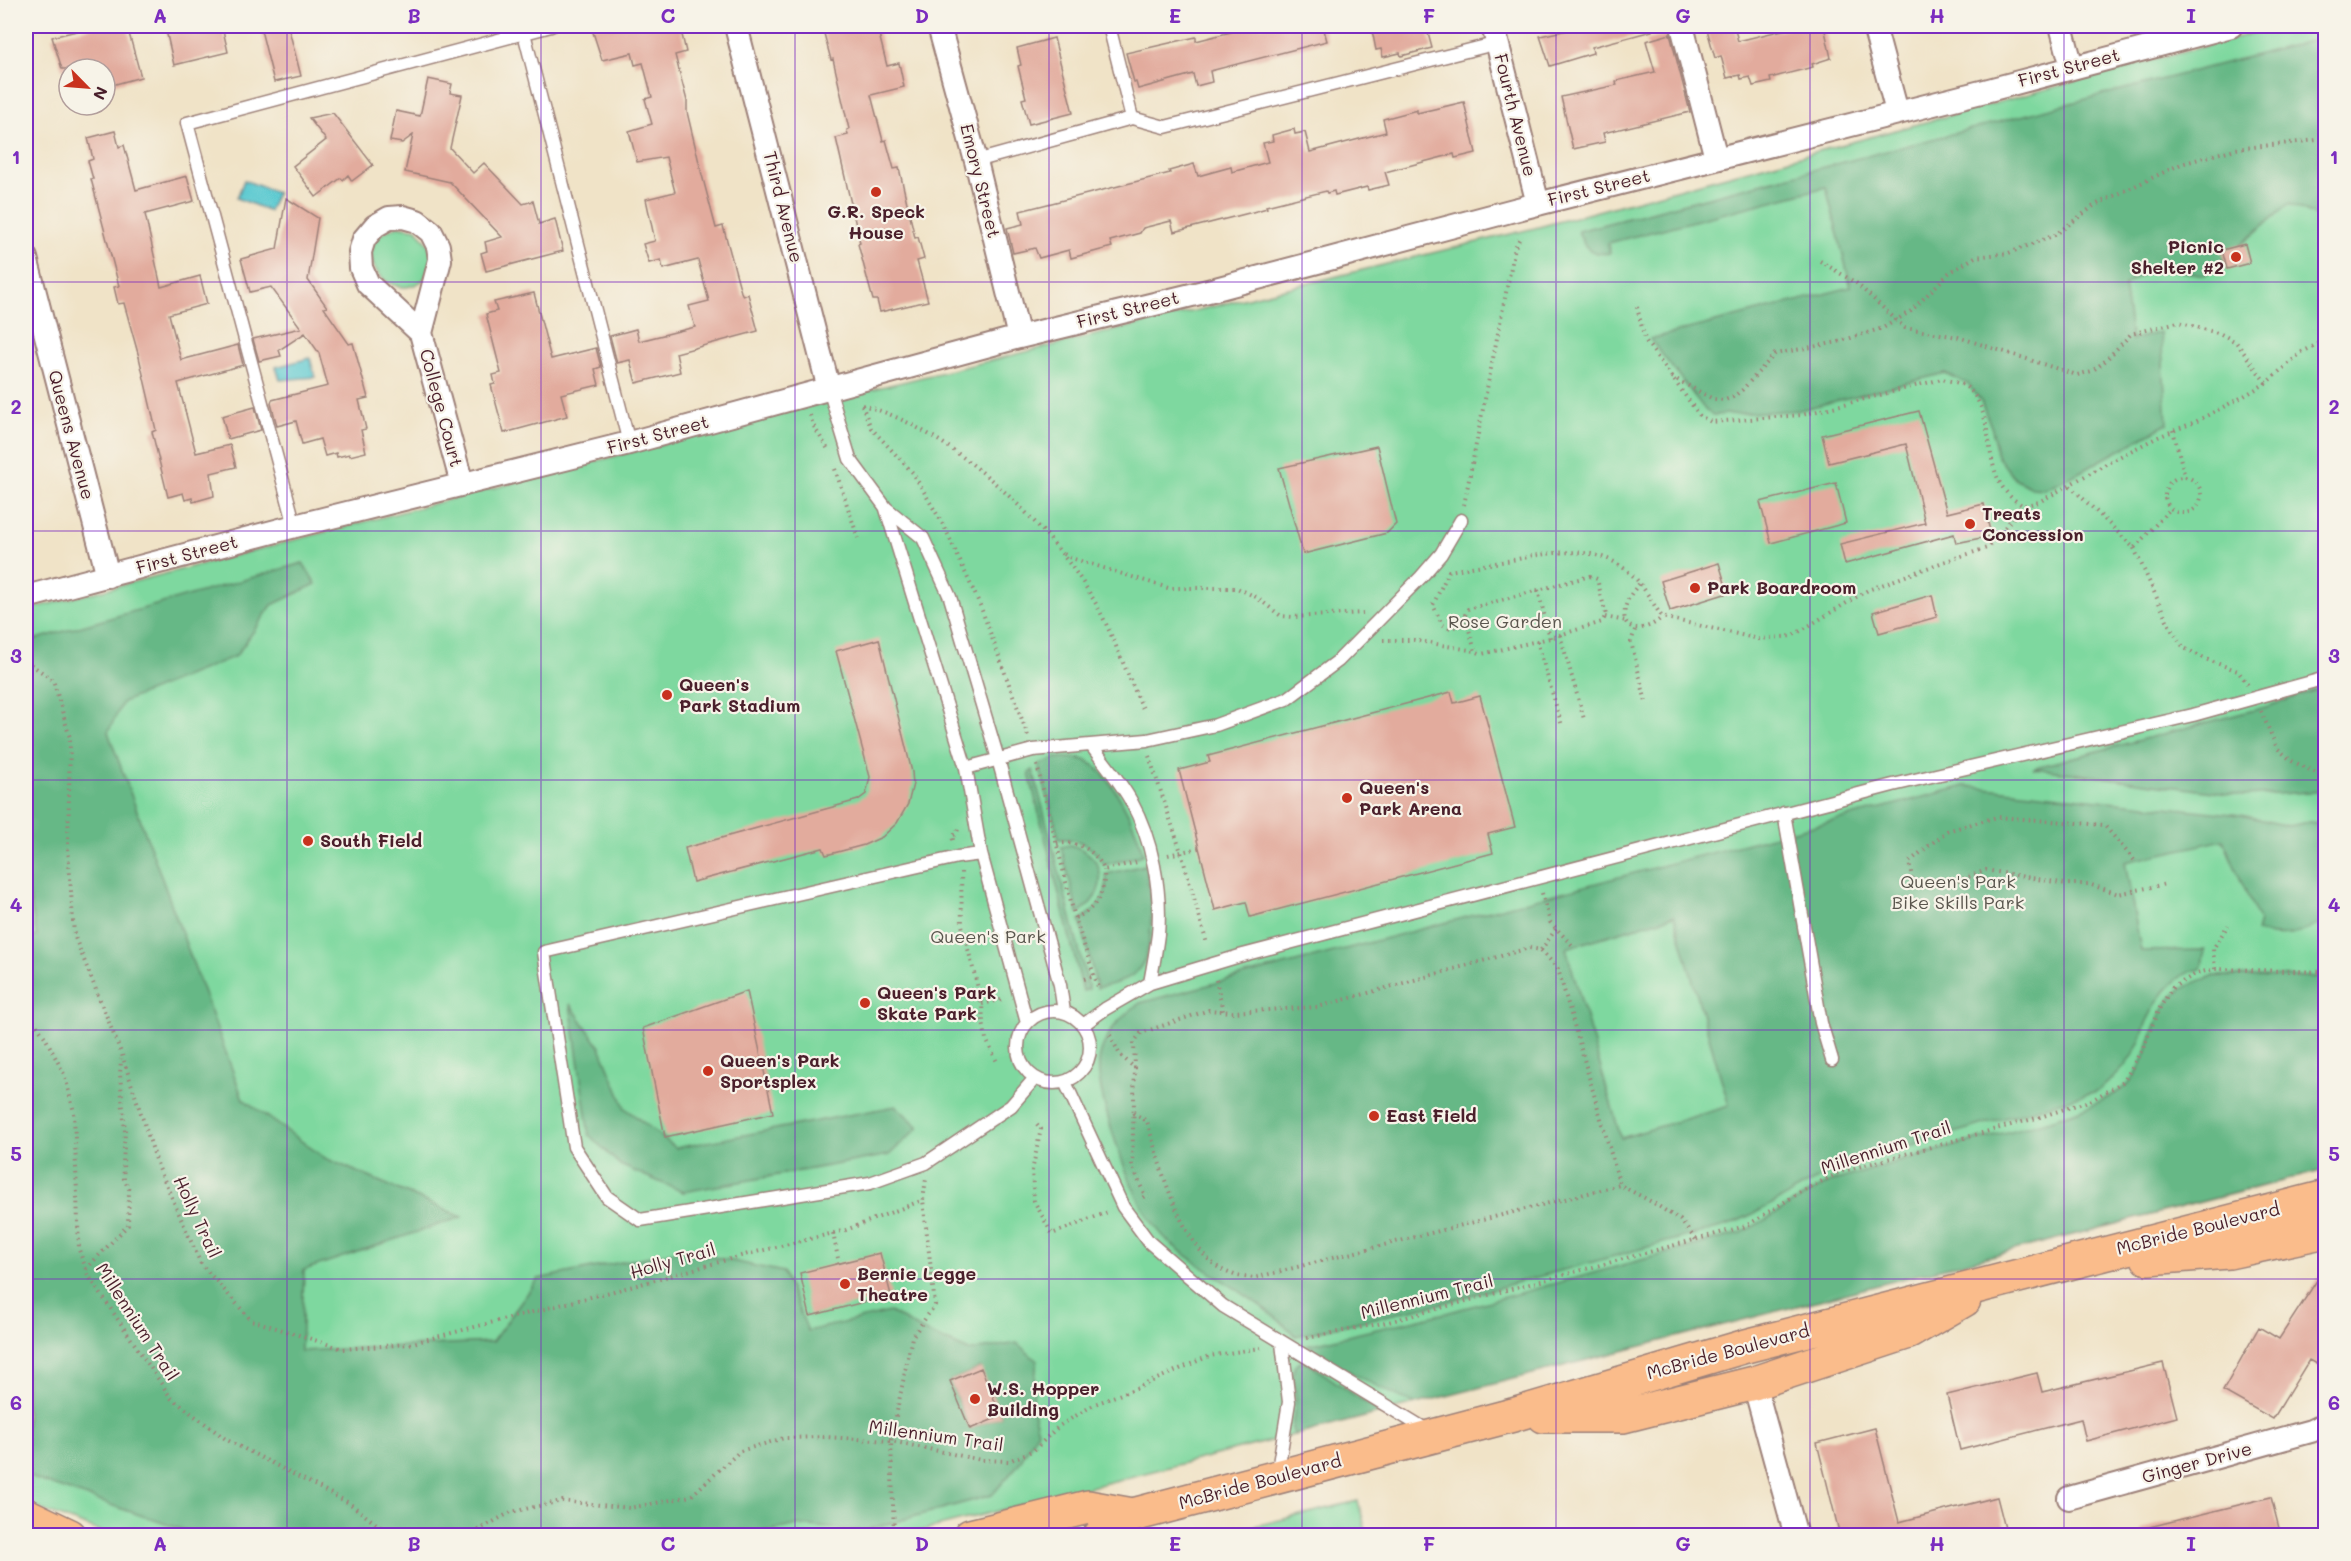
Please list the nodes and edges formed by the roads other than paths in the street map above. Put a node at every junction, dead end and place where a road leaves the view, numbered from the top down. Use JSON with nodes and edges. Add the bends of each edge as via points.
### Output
{"nodes":[{"id":1,"x":551,"y":26,"type":"edge"},
{"id":2,"x":736,"y":26,"type":"edge"},
{"id":3,"x":939,"y":26,"type":"edge"},
{"id":4,"x":1109,"y":26,"type":"edge"},
{"id":5,"x":1682,"y":26,"type":"edge"},
{"id":6,"x":1874,"y":26,"type":"edge"},
{"id":7,"x":2061,"y":26,"type":"edge"},
{"id":8,"x":2231,"y":26,"type":"edge"},
{"id":9,"x":524,"y":33,"type":"junction"},
{"id":10,"x":1495,"y":34,"type":"edge"},
{"id":11,"x":2072,"y":67,"type":"junction"},
{"id":12,"x":1897,"y":112,"type":"junction"},
{"id":13,"x":1132,"y":118,"type":"junction"},
{"id":14,"x":1716,"y":158,"type":"junction"},
{"id":15,"x":976,"y":160,"type":"junction"},
{"id":16,"x":1538,"y":204,"type":"junction"},
{"id":17,"x":26,"y":258,"type":"edge"},
{"id":18,"x":421,"y":333,"type":"junction"},
{"id":19,"x":1019,"y":337,"type":"junction"},
{"id":20,"x":829,"y":389,"type":"junction"},
{"id":21,"x":629,"y":443,"type":"junction"},
{"id":22,"x":462,"y":484,"type":"junction"},
{"id":23,"x":886,"y":508,"type":"junction"},
{"id":24,"x":1461,"y":520,"type":"road end"},
{"id":25,"x":295,"y":526,"type":"junction"},
{"id":26,"x":108,"y":576,"type":"junction"},
{"id":27,"x":26,"y":597,"type":"edge"},
{"id":28,"x":2325,"y":678,"type":"edge"},
{"id":29,"x":1091,"y":745,"type":"junction"},
{"id":30,"x":998,"y":759,"type":"junction"},
{"id":31,"x":966,"y":768,"type":"junction"},
{"id":32,"x":1784,"y":813,"type":"junction"},
{"id":33,"x":981,"y":854,"type":"junction"},
{"id":34,"x":1150,"y":983,"type":"junction"},
{"id":35,"x":1064,"y":1012,"type":"junction"},
{"id":36,"x":1027,"y":1023,"type":"junction"},
{"id":37,"x":1083,"y":1025,"type":"junction"},
{"id":38,"x":1832,"y":1060,"type":"dead end"},
{"id":39,"x":1035,"y":1078,"type":"junction"},
{"id":40,"x":1065,"y":1082,"type":"junction"},
{"id":41,"x":2325,"y":1197,"type":"edge"},
{"id":42,"x":2325,"y":1231,"type":"edge"},
{"id":43,"x":2062,"y":1264,"type":"junction"},
{"id":44,"x":1999,"y":1280,"type":"junction"},
{"id":45,"x":1282,"y":1343,"type":"junction"},
{"id":46,"x":1754,"y":1383,"type":"junction"},
{"id":47,"x":1513,"y":1415,"type":"junction"},
{"id":48,"x":2325,"y":1424,"type":"edge"},
{"id":49,"x":1436,"y":1436,"type":"junction"},
{"id":50,"x":1276,"y":1477,"type":"junction"},
{"id":51,"x":2068,"y":1498,"type":"dead end"},
{"id":52,"x":26,"y":1515,"type":"edge"},
{"id":53,"x":26,"y":1523,"type":"edge"},
{"id":54,"x":1133,"y":1526,"type":"edge"},
{"id":55,"x":68,"y":1536,"type":"edge"},
{"id":56,"x":970,"y":1536,"type":"edge"},
{"id":57,"x":1100,"y":1536,"type":"edge"},
{"id":58,"x":1796,"y":1536,"type":"edge"}],
"edges":[{"from":1,"to":9,"type":"lane"},
{"from":2,"to":20,"type":"street","name":"Third Avenue"},
{"from":3,"to":15,"type":"street","name":"Emory Street"},
{"from":4,"to":13,"type":"lane"},
{"from":5,"to":14,"type":"street"},
{"from":6,"to":12,"type":"street"},
{"from":7,"to":11,"type":"street"},
{"from":8,"to":11,"type":"street","name":"First Street"},
{"from":9,"to":21,"type":"lane"},
{"from":9,"to":25,"type":"lane","via":[[186,123]]},
{"from":10,"to":13,"type":"lane","via":[[1165,127]]},
{"from":10,"to":16,"type":"street","name":"Fourth Avenue"},
{"from":11,"to":12,"type":"street","name":"First Street"},
{"from":12,"to":14,"type":"street","name":"First Street"},
{"from":13,"to":15,"type":"lane"},
{"from":14,"to":16,"type":"street","name":"First Street"},
{"from":15,"to":19,"type":"street","name":"Emory Street"},
{"from":16,"to":19,"type":"street","name":"First Street"},
{"from":17,"to":26,"type":"street","name":"Queens Avenue"},
{"from":18,"to":18,"type":"street","name":"College Court","via":[[440,260],[438,246],[431,232],[417,221],[389,218],[364,239],[361,268],[368,284]]},
{"from":18,"to":22,"type":"street","name":"College Court"},
{"from":19,"to":20,"type":"street","name":"First Street"},
{"from":20,"to":21,"type":"street","name":"First Street"},
{"from":20,"to":23,"type":"lane","via":[[850,459]]},
{"from":21,"to":22,"type":"street","name":"First Street"},
{"from":22,"to":25,"type":"street","name":"First Street"},
{"from":23,"to":30,"type":"lane","via":[[923,538],[950,597]]},
{"from":23,"to":31,"type":"lane"},
{"from":24,"to":29,"type":"lane","via":[[1442,554],[1338,661],[1287,699],[1216,725],[1147,740]]},
{"from":25,"to":26,"type":"street","name":"First Street"},
{"from":26,"to":27,"type":"street","name":"First Street"},
{"from":28,"to":32,"type":"lane","via":[[2193,716]]},
{"from":29,"to":30,"type":"lane","via":[[1033,750]]},
{"from":29,"to":34,"type":"lane","via":[[1131,800],[1151,859],[1159,906]]},
{"from":30,"to":31,"type":"lane"},
{"from":30,"to":35,"type":"lane"},
{"from":31,"to":33,"type":"lane"},
{"from":32,"to":34,"type":"lane"},
{"from":32,"to":38,"type":"lane","via":[[1821,1023]]},
{"from":33,"to":36,"type":"lane"},
{"from":33,"to":39,"type":"lane","via":[[958,856],[544,952],[574,1147],[607,1197],[640,1220],[870,1183],[926,1163],[1011,1106]]},
{"from":34,"to":37,"type":"lane"},
{"from":35,"to":36,"type":"lane","via":[[1044,1012]]},
{"from":35,"to":37,"type":"lane"},
{"from":36,"to":39,"type":"lane","via":[[1018,1046],[1025,1070]]},
{"from":37,"to":40,"type":"lane","via":[[1090,1043],[1087,1063]]},
{"from":39,"to":40,"type":"lane"},
{"from":40,"to":45,"type":"lane","via":[[1124,1207],[1149,1242],[1223,1306]]},
{"from":41,"to":43,"type":"main road","name":"McBride Boulevard"},
{"from":42,"to":43,"type":"main road","via":[[2229,1252]]},
{"from":43,"to":44,"type":"main road","name":"McBride Boulevard"},
{"from":44,"to":46,"type":"main road","via":[[1909,1332]]},
{"from":44,"to":47,"type":"main road","name":"McBride Boulevard","via":[[1746,1346]]},
{"from":45,"to":49,"type":"lane"},
{"from":45,"to":50,"type":"lane","via":[[1289,1402]]},
{"from":46,"to":47,"type":"main road","via":[[1623,1416]]},
{"from":46,"to":58,"type":"street"},
{"from":47,"to":49,"type":"main road","name":"McBride Boulevard"},
{"from":48,"to":51,"type":"street","name":"Ginger Drive"},
{"from":49,"to":50,"type":"main road","name":"McBride Boulevard"},
{"from":50,"to":54,"type":"main road","name":"McBride Boulevard"},
{"from":52,"to":55,"type":"main road"},
{"from":53,"to":55,"type":"main road"},
{"from":54,"to":56,"type":"main road","name":"McBride Boulevard","via":[[1088,1507]]},
{"from":54,"to":57,"type":"main road","name":"McBride Boulevard"}]}
